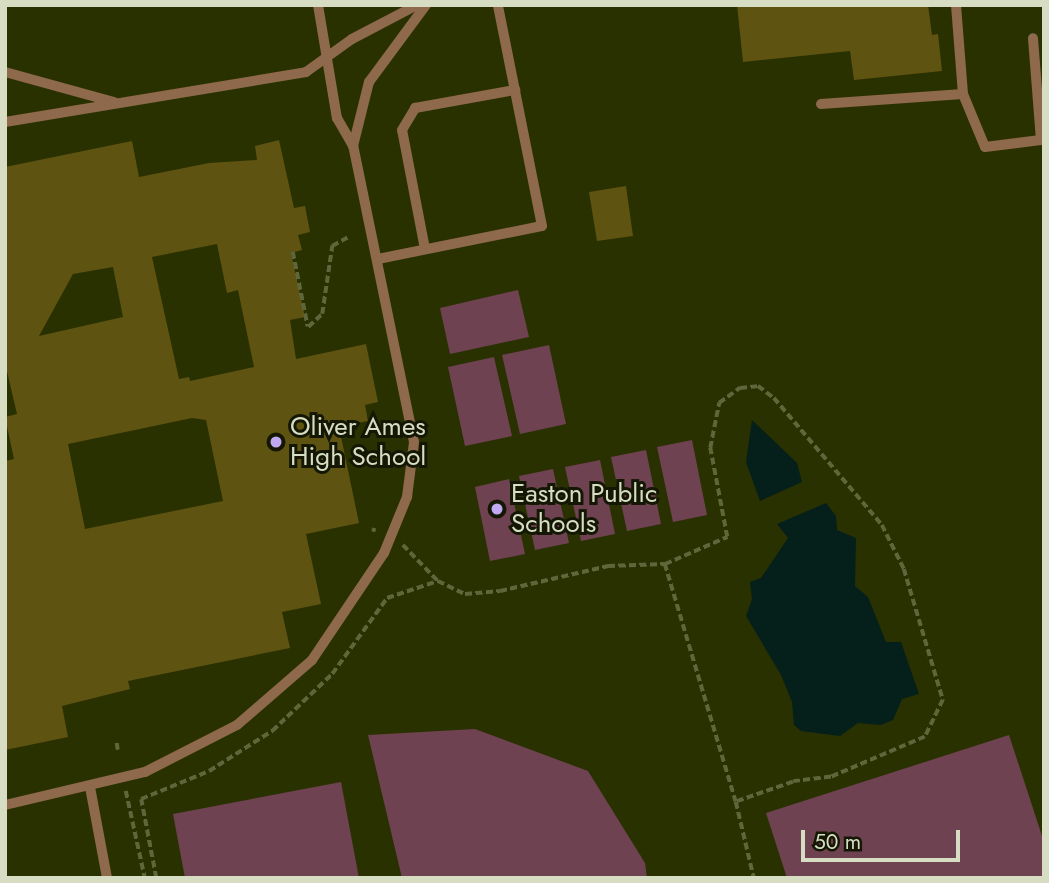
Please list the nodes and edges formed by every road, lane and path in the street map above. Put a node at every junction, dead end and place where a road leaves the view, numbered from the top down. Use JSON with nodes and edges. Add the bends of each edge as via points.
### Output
{"nodes":[{"id":1,"x":318,"y":5,"type":"edge"},
{"id":2,"x":417,"y":5,"type":"edge"},
{"id":3,"x":426,"y":5,"type":"edge"},
{"id":4,"x":498,"y":5,"type":"edge"},
{"id":5,"x":956,"y":5,"type":"edge"},
{"id":6,"x":1033,"y":37,"type":"dead end"},
{"id":7,"x":327,"y":60,"type":"junction"},
{"id":8,"x":5,"y":72,"type":"edge"},
{"id":9,"x":515,"y":90,"type":"junction"},
{"id":10,"x":962,"y":94,"type":"junction"},
{"id":11,"x":123,"y":103,"type":"junction"},
{"id":12,"x":821,"y":104,"type":"dead end"},
{"id":13,"x":5,"y":122,"type":"edge"},
{"id":14,"x":353,"y":146,"type":"junction"},
{"id":15,"x":348,"y":237,"type":"dead end"},
{"id":16,"x":425,"y":248,"type":"junction"},
{"id":17,"x":293,"y":252,"type":"dead end"},
{"id":18,"x":377,"y":259,"type":"junction"},
{"id":19,"x":393,"y":534,"type":"junction"},
{"id":20,"x":665,"y":564,"type":"junction"},
{"id":21,"x":438,"y":581,"type":"junction"},
{"id":22,"x":117,"y":743,"type":"dead end"},
{"id":23,"x":118,"y":750,"type":"dead end"},
{"id":24,"x":90,"y":787,"type":"junction"},
{"id":25,"x":127,"y":797,"type":"dead end"},
{"id":26,"x":736,"y":802,"type":"junction"},
{"id":27,"x":5,"y":805,"type":"edge"},
{"id":28,"x":107,"y":878,"type":"edge"},
{"id":29,"x":145,"y":878,"type":"edge"},
{"id":30,"x":156,"y":878,"type":"edge"},
{"id":31,"x":754,"y":878,"type":"edge"}],
"edges":[{"from":1,"to":7,"type":"lane"},
{"from":2,"to":7,"type":"lane","via":[[352,39]]},
{"from":3,"to":14,"type":"lane","via":[[369,82]]},
{"from":4,"to":9,"type":"lane"},
{"from":5,"to":10,"type":"lane"},
{"from":6,"to":10,"type":"lane","via":[[1041,140],[985,147]]},
{"from":7,"to":11,"type":"lane","via":[[309,71],[280,78]]},
{"from":7,"to":14,"type":"lane","via":[[337,118]]},
{"from":8,"to":11,"type":"lane"},
{"from":9,"to":16,"type":"lane","via":[[415,108],[402,130]]},
{"from":9,"to":16,"type":"lane","via":[[542,226]]},
{"from":10,"to":12,"type":"lane"},
{"from":11,"to":13,"type":"lane"},
{"from":14,"to":18,"type":"lane"},
{"from":15,"to":17,"type":"path","via":[[332,246],[322,314],[308,327]]},
{"from":16,"to":18,"type":"lane"},
{"from":18,"to":19,"type":"lane","via":[[414,442],[411,482]]},
{"from":19,"to":21,"type":"path"},
{"from":19,"to":24,"type":"lane","via":[[332,636],[273,699],[191,752]]},
{"from":20,"to":21,"type":"path","via":[[608,566],[500,591],[465,594]]},
{"from":20,"to":26,"type":"path"},
{"from":20,"to":26,"type":"path","via":[[727,537],[710,448],[719,403],[740,388],[758,386],[774,398],[882,524],[904,569],[941,682],[943,700],[925,737],[831,777],[793,782]]},
{"from":21,"to":30,"type":"path","via":[[387,598],[332,674],[272,731],[209,771],[141,799]]},
{"from":22,"to":23,"type":"path"},
{"from":24,"to":27,"type":"lane"},
{"from":24,"to":28,"type":"lane"},
{"from":25,"to":29,"type":"path"},
{"from":26,"to":31,"type":"path"}]}
